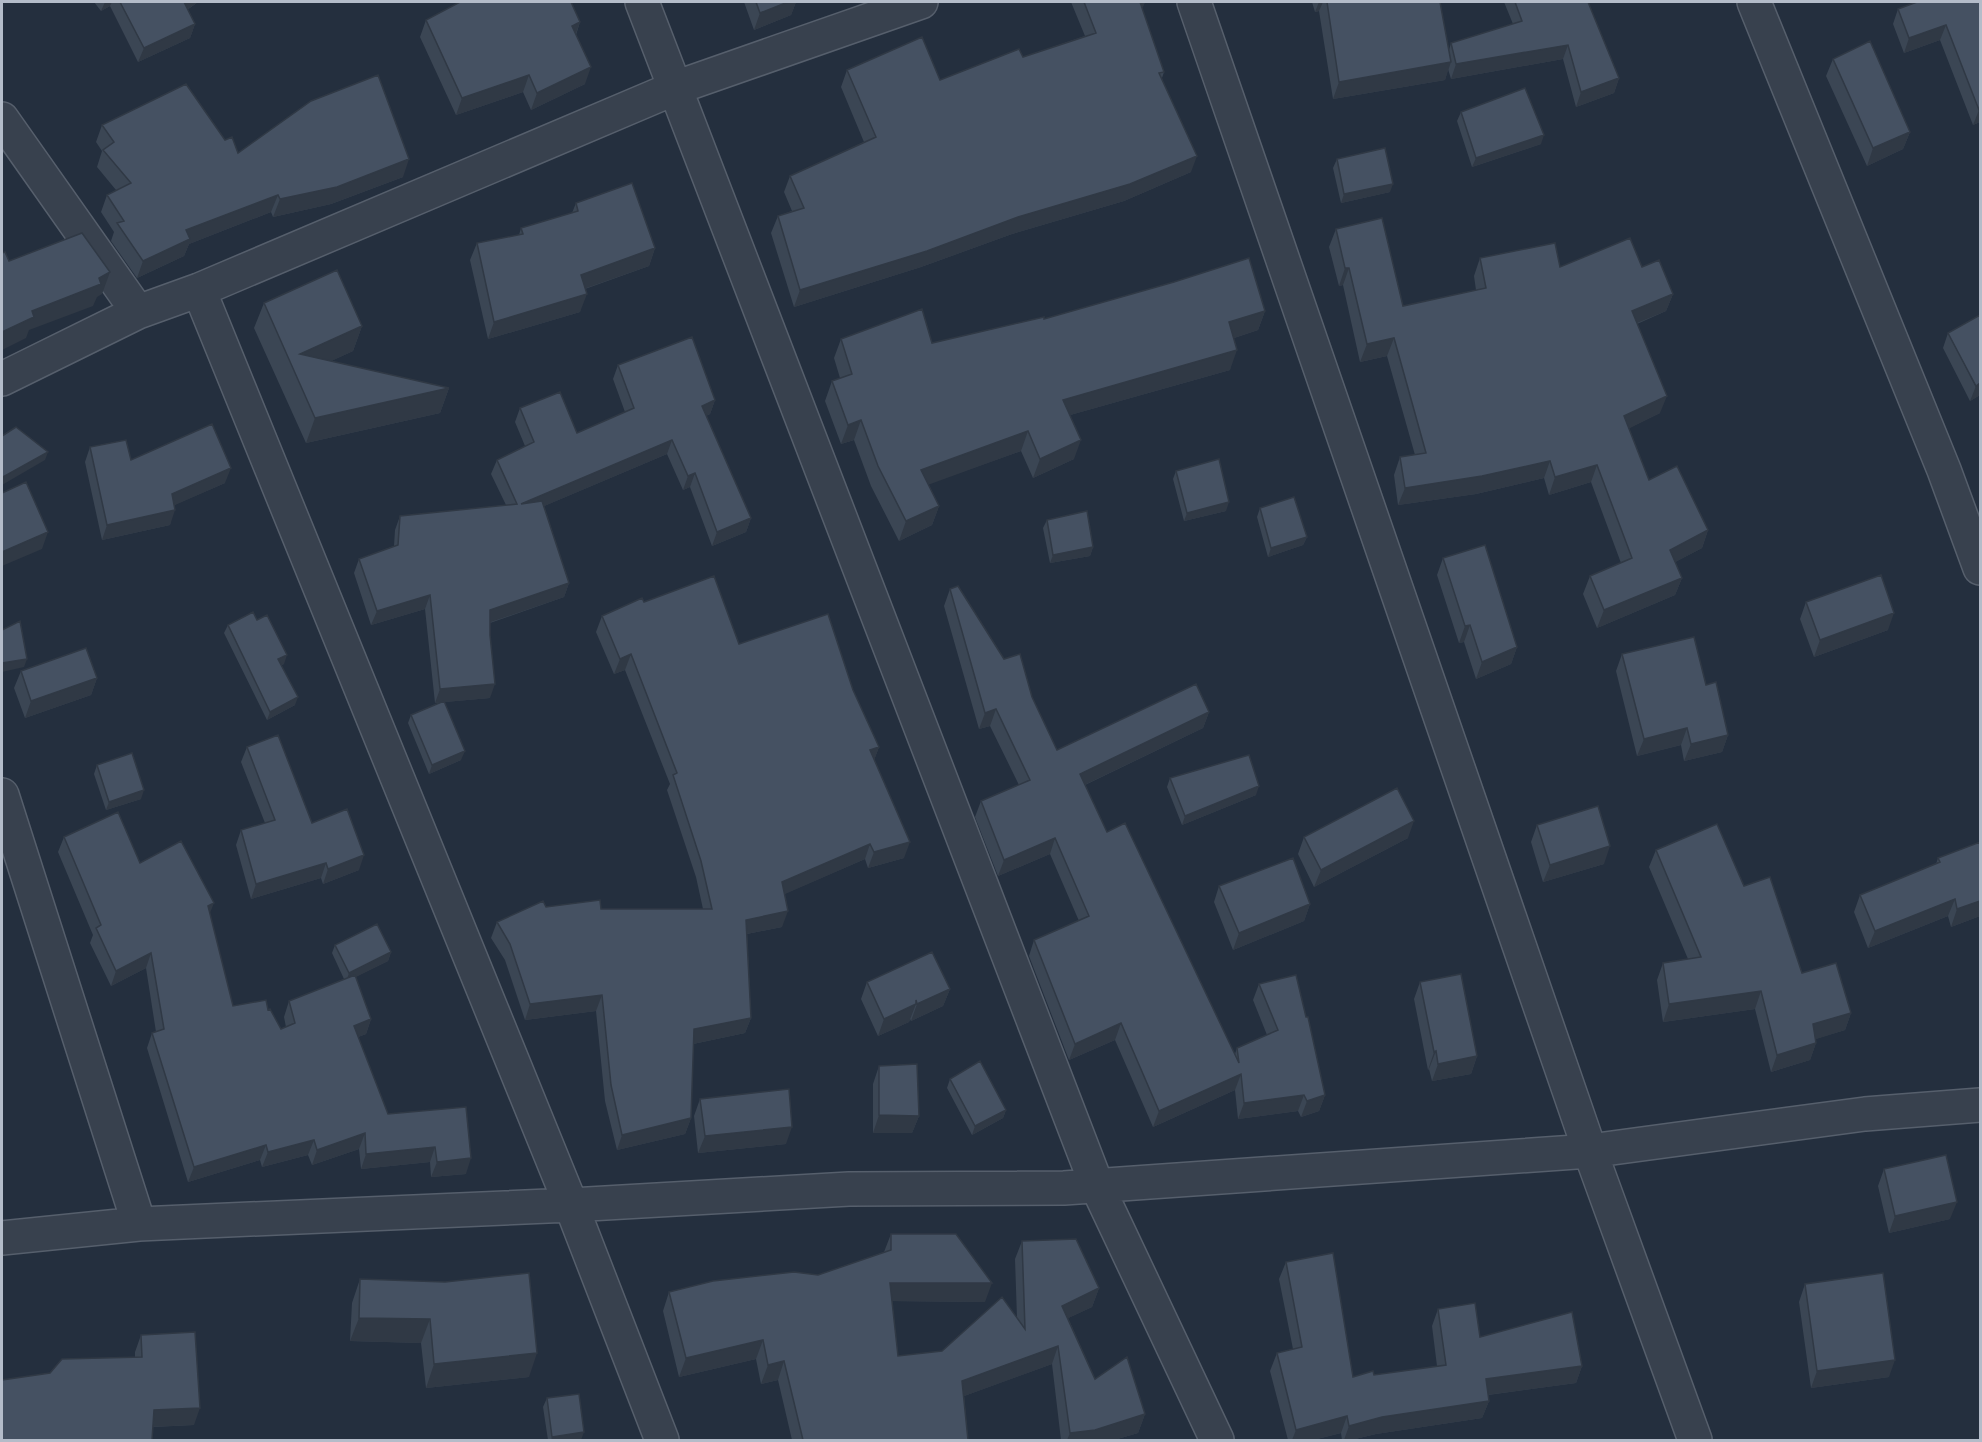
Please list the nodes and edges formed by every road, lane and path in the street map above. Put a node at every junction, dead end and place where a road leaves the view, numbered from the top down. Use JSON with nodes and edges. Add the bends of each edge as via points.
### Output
{"nodes":[{"id":1,"x":642,"y":2,"type":"edge"},
{"id":2,"x":921,"y":2,"type":"edge"},
{"id":3,"x":1194,"y":2,"type":"edge"},
{"id":4,"x":1754,"y":2,"type":"edge"},
{"id":5,"x":675,"y":87,"type":"junction"},
{"id":6,"x":2,"y":119,"type":"edge"},
{"id":7,"x":199,"y":290,"type":"junction"},
{"id":8,"x":138,"y":312,"type":"junction"},
{"id":9,"x":2,"y":379,"type":"edge"},
{"id":10,"x":1980,"y":568,"type":"edge"},
{"id":11,"x":2,"y":795,"type":"edge"},
{"id":12,"x":1980,"y":1105,"type":"edge"},
{"id":13,"x":1590,"y":1150,"type":"junction"},
{"id":14,"x":1097,"y":1186,"type":"junction"},
{"id":15,"x":571,"y":1205,"type":"junction"},
{"id":16,"x":139,"y":1224,"type":"junction"},
{"id":17,"x":2,"y":1238,"type":"edge"},
{"id":18,"x":662,"y":1440,"type":"edge"},
{"id":19,"x":1217,"y":1440,"type":"edge"},
{"id":20,"x":1695,"y":1440,"type":"edge"}],
"edges":[{"from":1,"to":5,"type":"street"},
{"from":2,"to":5,"type":"street"},
{"from":3,"to":13,"type":"street"},
{"from":4,"to":10,"type":"street"},
{"from":5,"to":7,"type":"street"},
{"from":5,"to":14,"type":"street"},
{"from":6,"to":8,"type":"street"},
{"from":7,"to":8,"type":"street"},
{"from":7,"to":15,"type":"street"},
{"from":8,"to":9,"type":"street"},
{"from":11,"to":16,"type":"street"},
{"from":12,"to":13,"type":"street","via":[[1865,1114]]},
{"from":13,"to":14,"type":"street"},
{"from":13,"to":20,"type":"street"},
{"from":14,"to":15,"type":"street","via":[[849,1189]]},
{"from":14,"to":19,"type":"street"},
{"from":15,"to":16,"type":"street"},
{"from":15,"to":18,"type":"street"},
{"from":16,"to":17,"type":"street"}]}
